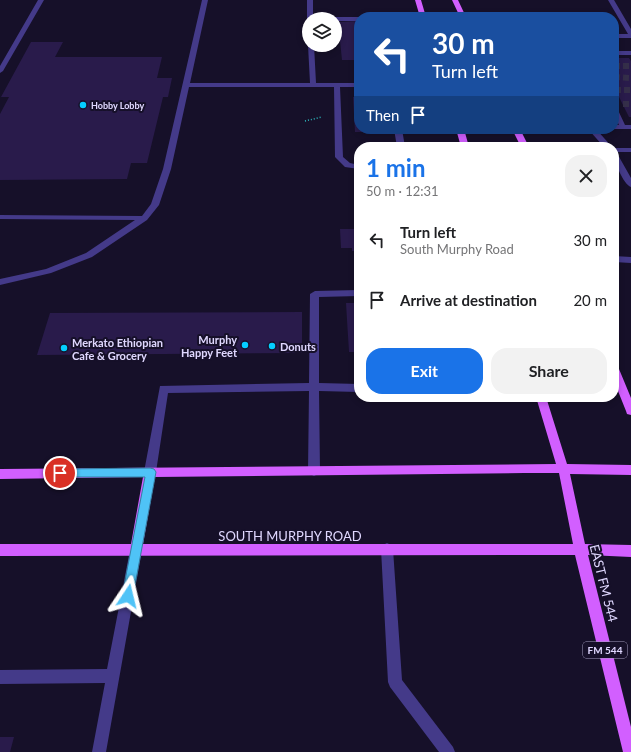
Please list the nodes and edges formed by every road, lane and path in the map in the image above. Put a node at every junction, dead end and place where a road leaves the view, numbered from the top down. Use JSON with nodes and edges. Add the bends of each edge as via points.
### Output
{"nodes":[{"id":1,"x":41,"y":0,"type":"edge"},
{"id":2,"x":205,"y":0,"type":"edge"},
{"id":3,"x":310,"y":0,"type":"edge"},
{"id":4,"x":418,"y":0,"type":"edge"},
{"id":5,"x":455,"y":0,"type":"edge"},
{"id":6,"x":611,"y":0,"type":"edge"},
{"id":7,"x":310,"y":12,"type":"edge"},
{"id":8,"x":422,"y":12,"type":"edge"},
{"id":9,"x":460,"y":12,"type":"edge"},
{"id":10,"x":618,"y":12,"type":"edge"},
{"id":11,"x":619,"y":13,"type":"edge"},
{"id":12,"x":622,"y":18,"type":"joint"},
{"id":13,"x":342,"y":19,"type":"edge"},
{"id":14,"x":354,"y":19,"type":"edge"},
{"id":15,"x":631,"y":35,"type":"edge"},
{"id":16,"x":619,"y":36,"type":"edge"},
{"id":17,"x":311,"y":52,"type":"edge"},
{"id":18,"x":619,"y":53,"type":"edge"},
{"id":19,"x":631,"y":53,"type":"edge"},
{"id":20,"x":0,"y":71,"type":"edge"},
{"id":21,"x":354,"y":84,"type":"edge"},
{"id":22,"x":186,"y":85,"type":"junction"},
{"id":23,"x":313,"y":85,"type":"junction"},
{"id":24,"x":337,"y":85,"type":"junction"},
{"id":25,"x":322,"y":117,"type":"dead end"},
{"id":26,"x":619,"y":119,"type":"edge"},
{"id":27,"x":305,"y":121,"type":"dead end"},
{"id":28,"x":619,"y":127,"type":"edge"},
{"id":29,"x":623,"y":127,"type":"junction"},
{"id":30,"x":631,"y":128,"type":"edge"},
{"id":31,"x":596,"y":134,"type":"edge"},
{"id":32,"x":604,"y":142,"type":"edge"},
{"id":33,"x":619,"y":150,"type":"edge"},
{"id":34,"x":631,"y":150,"type":"edge"},
{"id":35,"x":619,"y":163,"type":"edge"},
{"id":36,"x":354,"y":167,"type":"edge"},
{"id":37,"x":630,"y":180,"type":"edge"},
{"id":38,"x":0,"y":217,"type":"edge"},
{"id":39,"x":144,"y":218,"type":"junction"},
{"id":40,"x":619,"y":260,"type":"edge"},
{"id":41,"x":631,"y":260,"type":"edge"},
{"id":42,"x":0,"y":282,"type":"edge"},
{"id":43,"x":354,"y":293,"type":"edge"},
{"id":44,"x":619,"y":381,"type":"edge"},
{"id":45,"x":314,"y":387,"type":"junction"},
{"id":46,"x":354,"y":388,"type":"edge"},
{"id":47,"x":542,"y":402,"type":"edge"},
{"id":48,"x":631,"y":411,"type":"edge"},
{"id":49,"x":562,"y":468,"type":"junction"},
{"id":50,"x":631,"y":470,"type":"edge"},
{"id":51,"x":314,"y":471,"type":"junction"},
{"id":52,"x":150,"y":472,"type":"junction"},
{"id":53,"x":0,"y":474,"type":"edge"},
{"id":54,"x":387,"y":549,"type":"junction"},
{"id":55,"x":580,"y":549,"type":"junction"},
{"id":56,"x":0,"y":550,"type":"edge"},
{"id":57,"x":136,"y":550,"type":"junction"},
{"id":58,"x":631,"y":551,"type":"edge"},
{"id":59,"x":113,"y":676,"type":"junction"},
{"id":60,"x":0,"y":677,"type":"edge"},
{"id":61,"x":99,"y":752,"type":"edge"},
{"id":62,"x":448,"y":752,"type":"edge"},
{"id":63,"x":630,"y":752,"type":"edge"}],
"edges":[{"from":1,"to":20,"type":"lane"},
{"from":2,"to":22,"type":"lane"},
{"from":3,"to":7,"type":"lane"},
{"from":4,"to":8,"type":"main road"},
{"from":5,"to":9,"type":"main road"},
{"from":6,"to":10,"type":"lane"},
{"from":11,"to":12,"type":"lane"},
{"from":12,"to":15,"type":"lane"},
{"from":13,"to":14,"type":"lane"},
{"from":15,"to":16,"type":"lane"},
{"from":17,"to":23,"type":"lane"},
{"from":18,"to":19,"type":"lane"},
{"from":21,"to":24,"type":"lane"},
{"from":22,"to":23,"type":"lane"},
{"from":22,"to":39,"type":"lane","via":[[167,169],[155,205]]},
{"from":23,"to":24,"type":"lane"},
{"from":24,"to":36,"type":"lane","via":[[339,157],[343,163]]},
{"from":25,"to":27,"type":"path"},
{"from":26,"to":29,"type":"lane"},
{"from":28,"to":29,"type":"lane"},
{"from":29,"to":30,"type":"lane"},
{"from":31,"to":32,"type":"lane"},
{"from":33,"to":34,"type":"lane"},
{"from":35,"to":37,"type":"lane"},
{"from":38,"to":39,"type":"lane"},
{"from":39,"to":42,"type":"lane","via":[[89,255],[48,271]]},
{"from":40,"to":41,"type":"lane"},
{"from":43,"to":45,"type":"lane","via":[[315,294]]},
{"from":44,"to":48,"type":"main road"},
{"from":45,"to":46,"type":"lane"},
{"from":45,"to":51,"type":"lane"},
{"from":45,"to":52,"type":"lane","via":[[164,389]]},
{"from":47,"to":49,"type":"main road","number":"FM 544"},
{"from":49,"to":50,"type":"main road"},
{"from":49,"to":51,"type":"main road"},
{"from":49,"to":55,"type":"main road","name":"EAST FM 544","number":"FM 544"},
{"from":51,"to":52,"type":"main road"},
{"from":52,"to":53,"type":"main road"},
{"from":52,"to":57,"type":"main road"},
{"from":54,"to":55,"type":"main road","name":"SOUTH MURPHY ROAD"},
{"from":54,"to":57,"type":"main road","name":"SOUTH MURPHY ROAD"},
{"from":54,"to":62,"type":"lane","via":[[395,682]]},
{"from":55,"to":58,"type":"main road","name":"SOUTH MURPHY ROAD"},
{"from":55,"to":63,"type":"main road","name":"EAST FM 544","number":"FM 544"},
{"from":56,"to":57,"type":"main road","name":"SOUTH MURPHY ROAD"},
{"from":57,"to":59,"type":"lane"},
{"from":59,"to":60,"type":"lane"},
{"from":59,"to":61,"type":"lane"}]}
